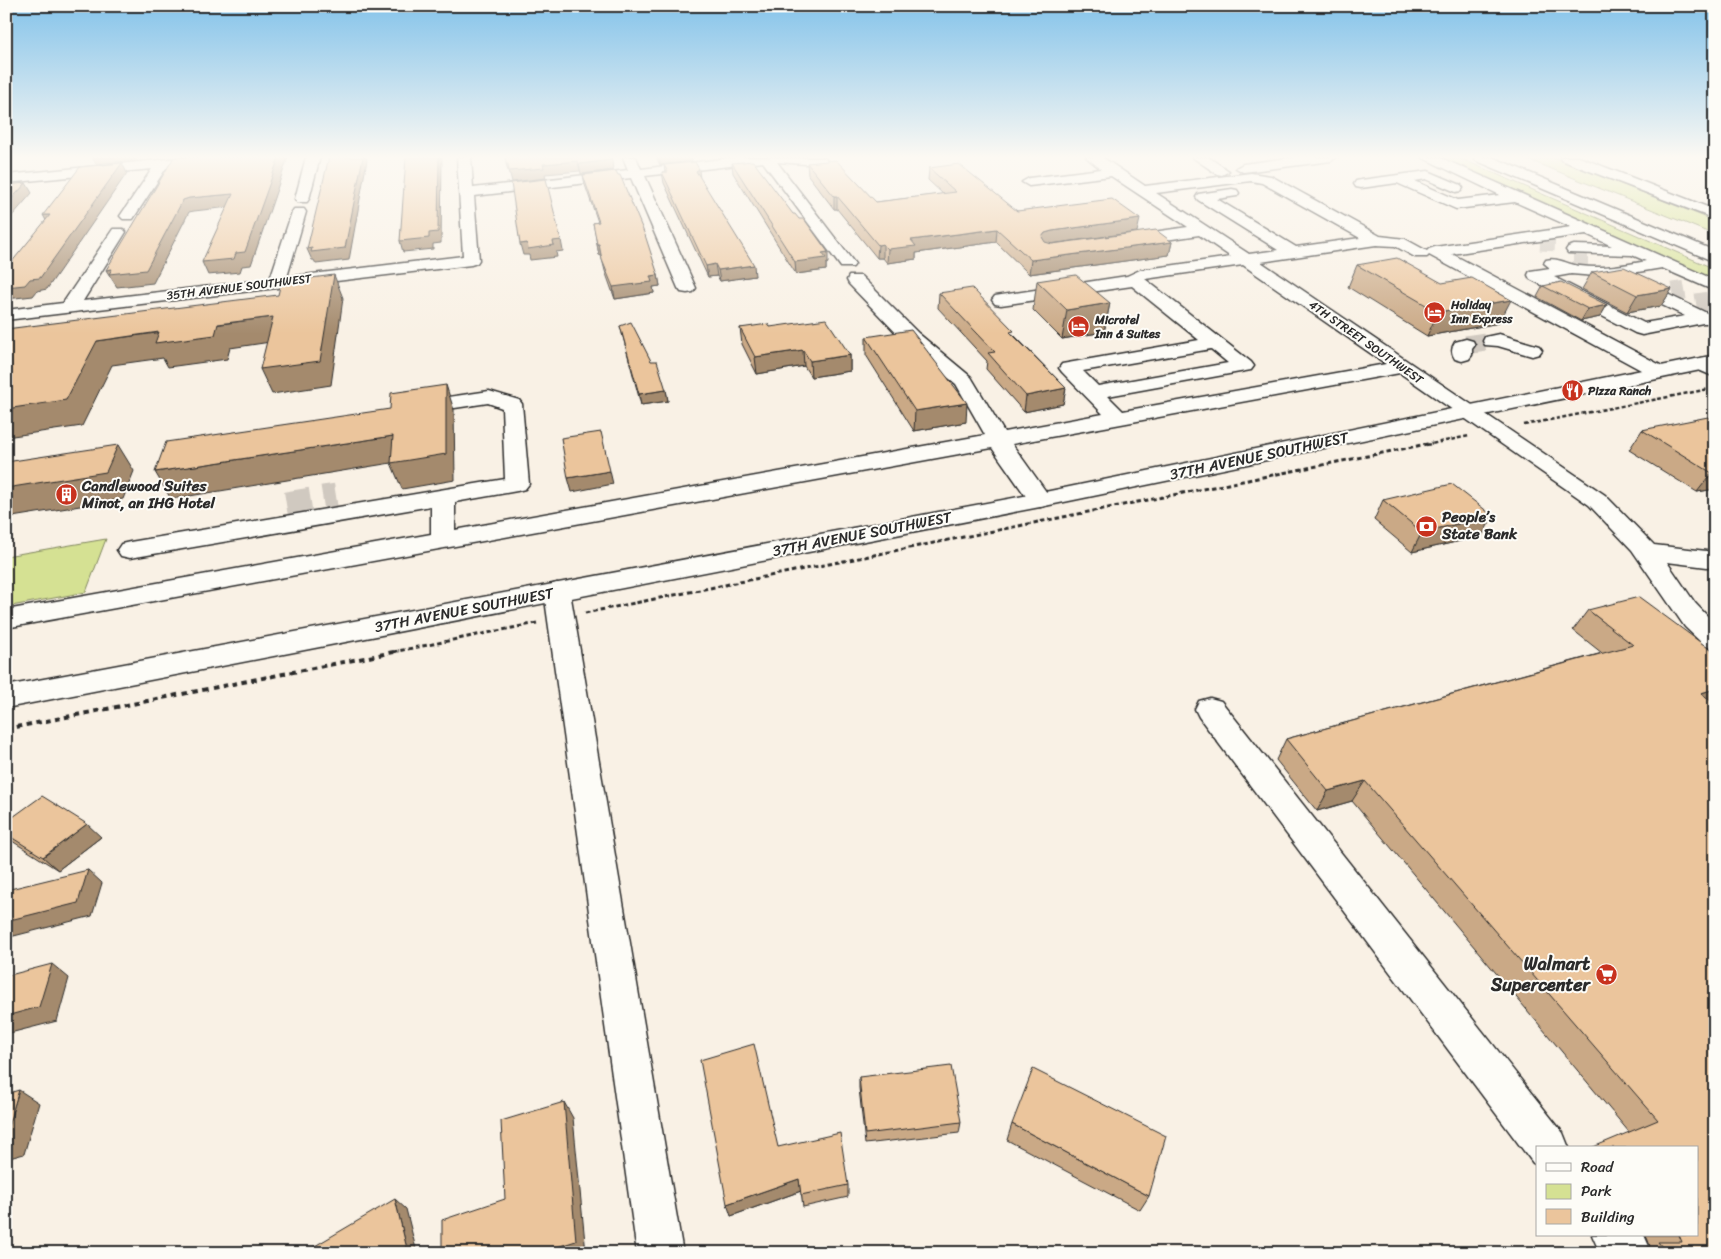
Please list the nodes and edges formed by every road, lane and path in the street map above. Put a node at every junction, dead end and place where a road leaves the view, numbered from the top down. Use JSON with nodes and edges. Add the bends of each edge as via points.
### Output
{"nodes":[{"id":1,"x":297,"y":216,"type":"edge"},
{"id":2,"x":468,"y":216,"type":"edge"},
{"id":3,"x":656,"y":216,"type":"edge"},
{"id":4,"x":810,"y":216,"type":"edge"},
{"id":5,"x":1182,"y":216,"type":"edge"},
{"id":6,"x":1234,"y":216,"type":"edge"},
{"id":7,"x":1332,"y":216,"type":"edge"},
{"id":8,"x":1559,"y":216,"type":"tunnel mouth"},
{"id":9,"x":1618,"y":216,"type":"edge"},
{"id":10,"x":1654,"y":216,"type":"edge"},
{"id":11,"x":1679,"y":226,"type":"dead end"},
{"id":12,"x":1589,"y":229,"type":"junction"},
{"id":13,"x":1203,"y":230,"type":"junction"},
{"id":14,"x":118,"y":232,"type":"dead end"},
{"id":15,"x":1376,"y":240,"type":"junction"},
{"id":16,"x":1107,"y":243,"type":"edge"},
{"id":17,"x":1632,"y":248,"type":"junction"},
{"id":18,"x":1293,"y":252,"type":"junction"},
{"id":19,"x":1544,"y":252,"type":"junction"},
{"id":20,"x":1421,"y":254,"type":"dead end"},
{"id":21,"x":1715,"y":257,"type":"edge"},
{"id":22,"x":1246,"y":259,"type":"junction"},
{"id":23,"x":1594,"y":260,"type":"tunnel mouth"},
{"id":24,"x":1661,"y":261,"type":"junction"},
{"id":25,"x":1607,"y":272,"type":"junction"},
{"id":26,"x":1136,"y":280,"type":"junction"},
{"id":27,"x":277,"y":282,"type":"junction"},
{"id":28,"x":687,"y":288,"type":"dead end"},
{"id":29,"x":1001,"y":300,"type":"dead end"},
{"id":30,"x":1701,"y":302,"type":"edge"},
{"id":31,"x":68,"y":308,"type":"junction"},
{"id":32,"x":6,"y":315,"type":"edge"},
{"id":33,"x":1642,"y":329,"type":"junction"},
{"id":34,"x":1596,"y":338,"type":"junction"},
{"id":35,"x":1492,"y":341,"type":"tunnel mouth"},
{"id":36,"x":1215,"y":343,"type":"junction"},
{"id":37,"x":1532,"y":350,"type":"dead end"},
{"id":38,"x":1710,"y":365,"type":"edge"},
{"id":39,"x":1402,"y":367,"type":"junction"},
{"id":40,"x":1659,"y":372,"type":"junction"},
{"id":41,"x":1715,"y":388,"type":"edge"},
{"id":42,"x":1093,"y":392,"type":"junction"},
{"id":43,"x":392,"y":412,"type":"edge"},
{"id":44,"x":1468,"y":413,"type":"junction"},
{"id":45,"x":1118,"y":418,"type":"junction"},
{"id":46,"x":1524,"y":425,"type":"dead end"},
{"id":47,"x":1462,"y":438,"type":"dead end"},
{"id":48,"x":998,"y":440,"type":"junction"},
{"id":49,"x":336,"y":496,"type":"tunnel mouth"},
{"id":50,"x":443,"y":497,"type":"junction"},
{"id":51,"x":1040,"y":500,"type":"junction"},
{"id":52,"x":286,"y":504,"type":"tunnel mouth"},
{"id":53,"x":375,"y":509,"type":"junction"},
{"id":54,"x":234,"y":532,"type":"junction"},
{"id":55,"x":443,"y":540,"type":"junction"},
{"id":56,"x":1640,"y":544,"type":"junction"},
{"id":57,"x":130,"y":550,"type":"dead end"},
{"id":58,"x":1715,"y":560,"type":"edge"},
{"id":59,"x":549,"y":607,"type":"junction"},
{"id":60,"x":594,"y":611,"type":"dead end"},
{"id":61,"x":6,"y":619,"type":"edge"},
{"id":62,"x":1715,"y":639,"type":"edge"},
{"id":63,"x":6,"y":697,"type":"edge"},
{"id":64,"x":1210,"y":709,"type":"dead end"},
{"id":65,"x":6,"y":729,"type":"edge"},
{"id":66,"x":1546,"y":1146,"type":"edge"},
{"id":67,"x":1617,"y":1236,"type":"edge"},
{"id":68,"x":660,"y":1253,"type":"edge"},
{"id":69,"x":1629,"y":1253,"type":"edge"}],
"edges":[{"from":1,"to":27,"type":"main road"},
{"from":2,"to":27,"type":"main road","name":"35TH AVENUE SOUTHWEST","via":[[471,260]]},
{"from":3,"to":28,"type":"main road"},
{"from":4,"to":48,"type":"main road","via":[[851,272],[911,337],[964,381]]},
{"from":5,"to":13,"type":"main road","name":"4TH STREET SOUTHWEST"},
{"from":6,"to":18,"type":"main road"},
{"from":7,"to":15,"type":"main road"},
{"from":8,"to":12,"type":"main road"},
{"from":9,"to":21,"type":"main road"},
{"from":10,"to":11,"type":"main road"},
{"from":12,"to":17,"type":"main road"},
{"from":12,"to":19,"type":"main road"},
{"from":13,"to":16,"type":"main road"},
{"from":13,"to":22,"type":"main road","name":"4TH STREET SOUTHWEST"},
{"from":14,"to":31,"type":"main road"},
{"from":15,"to":18,"type":"main road"},
{"from":15,"to":20,"type":"main road","via":[[1400,242]]},
{"from":17,"to":19,"type":"main road"},
{"from":17,"to":24,"type":"main road"},
{"from":18,"to":22,"type":"main road"},
{"from":19,"to":25,"type":"main road"},
{"from":19,"to":33,"type":"main road","via":[[1536,276]]},
{"from":19,"to":34,"type":"main road","via":[[1435,252]]},
{"from":22,"to":26,"type":"main road","via":[[1140,275]]},
{"from":22,"to":39,"type":"main road","name":"4TH STREET SOUTHWEST"},
{"from":23,"to":24,"type":"main road"},
{"from":24,"to":25,"type":"main road"},
{"from":24,"to":30,"type":"main road"},
{"from":25,"to":30,"type":"main road","via":[[1655,295]]},
{"from":26,"to":29,"type":"main road"},
{"from":26,"to":36,"type":"main road"},
{"from":27,"to":31,"type":"main road","name":"35TH AVENUE SOUTHWEST"},
{"from":30,"to":33,"type":"main road"},
{"from":31,"to":32,"type":"main road","name":"35TH AVENUE SOUTHWEST"},
{"from":33,"to":34,"type":"main road"},
{"from":34,"to":40,"type":"main road"},
{"from":35,"to":37,"type":"main road"},
{"from":36,"to":42,"type":"main road","via":[[1069,368]]},
{"from":36,"to":42,"type":"main road","via":[[1244,366]]},
{"from":38,"to":40,"type":"main road","name":"37TH AVENUE SOUTHWEST"},
{"from":39,"to":44,"type":"main road","name":"4TH STREET SOUTHWEST"},
{"from":39,"to":45,"type":"main road"},
{"from":40,"to":44,"type":"main road","name":"37TH AVENUE SOUTHWEST"},
{"from":41,"to":46,"type":"path"},
{"from":42,"to":45,"type":"main road"},
{"from":43,"to":50,"type":"main road","via":[[489,397],[512,404],[517,484]]},
{"from":44,"to":51,"type":"main road","name":"37TH AVENUE SOUTHWEST"},
{"from":44,"to":56,"type":"main road","name":"4TH STREET SOUTHWEST","via":[[1597,500]]},
{"from":45,"to":48,"type":"main road"},
{"from":47,"to":60,"type":"path"},
{"from":48,"to":51,"type":"main road"},
{"from":48,"to":55,"type":"main road"},
{"from":49,"to":53,"type":"main road","via":[[357,498]]},
{"from":50,"to":53,"type":"main road"},
{"from":50,"to":55,"type":"main road"},
{"from":51,"to":59,"type":"main road","name":"37TH AVENUE SOUTHWEST"},
{"from":52,"to":54,"type":"main road","via":[[261,511]]},
{"from":53,"to":54,"type":"main road"},
{"from":54,"to":57,"type":"main road"},
{"from":55,"to":61,"type":"main road"},
{"from":56,"to":58,"type":"main road"},
{"from":56,"to":62,"type":"main road","name":"4TH STREET SOUTHWEST","via":[[1704,631]]},
{"from":59,"to":63,"type":"main road","name":"37TH AVENUE SOUTHWEST"},
{"from":59,"to":65,"type":"path"},
{"from":59,"to":68,"type":"main road"},
{"from":64,"to":66,"type":"main road"},
{"from":67,"to":69,"type":"main road"}]}
